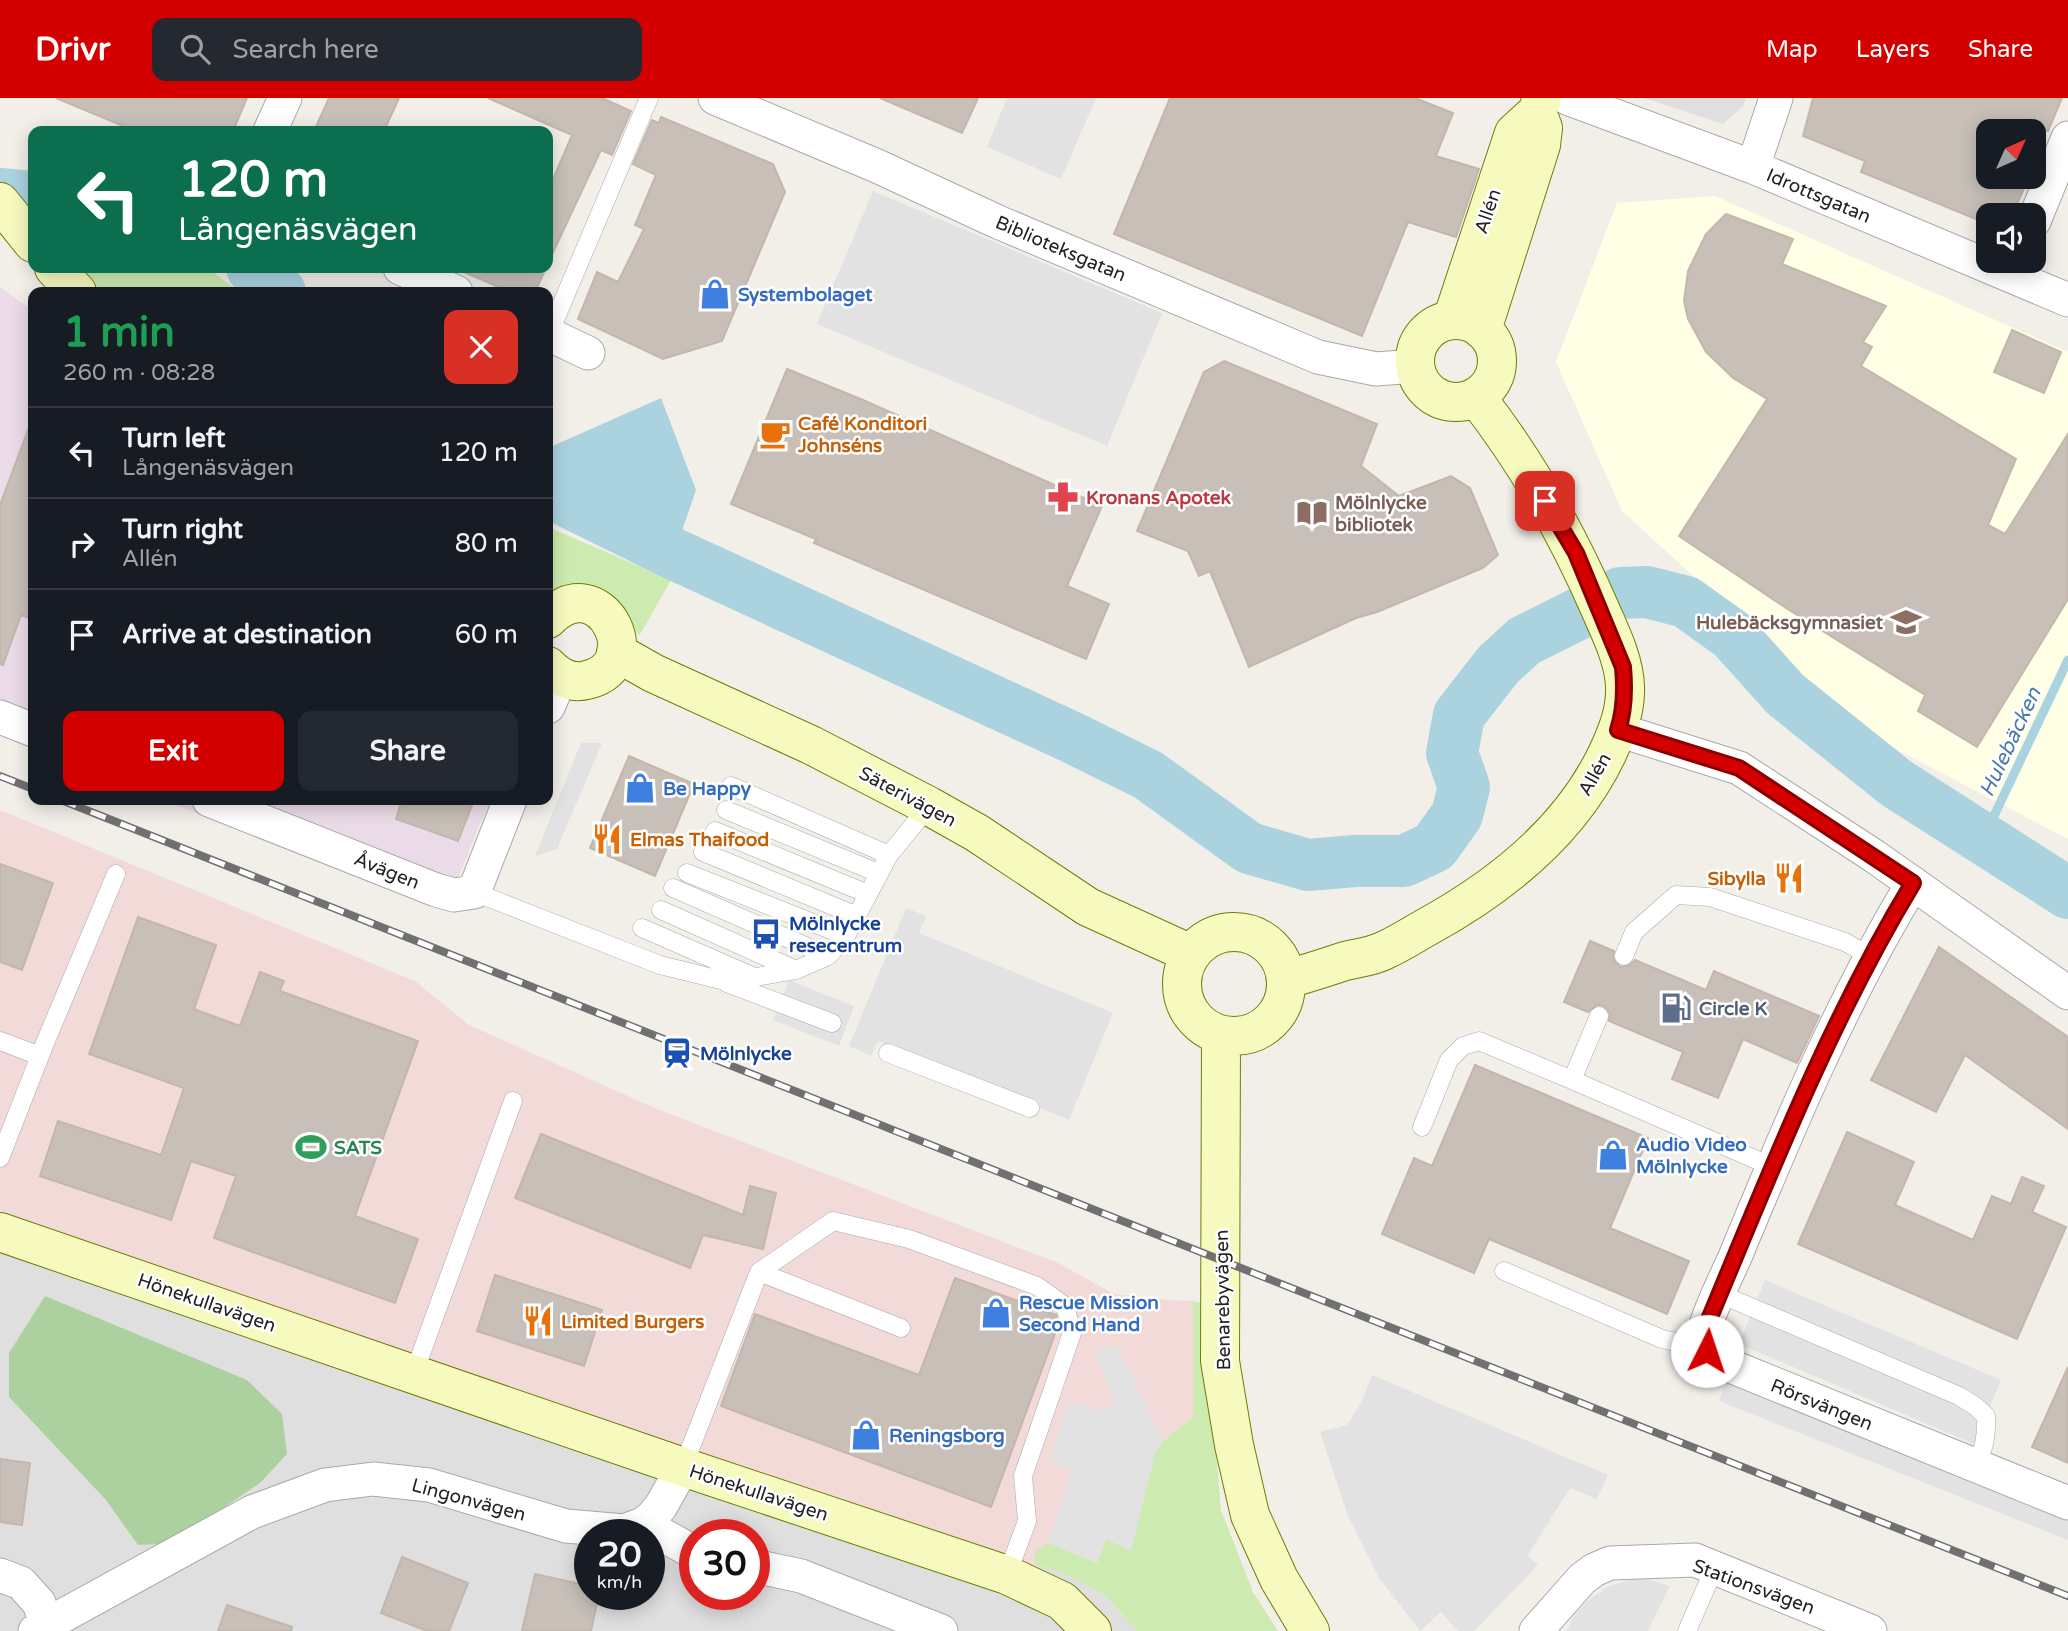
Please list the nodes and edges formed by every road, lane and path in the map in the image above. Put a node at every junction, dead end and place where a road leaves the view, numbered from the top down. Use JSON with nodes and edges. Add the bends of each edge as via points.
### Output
{"nodes":[{"id":1,"x":285,"y":98,"type":"edge"},
{"id":2,"x":649,"y":98,"type":"edge"},
{"id":3,"x":715,"y":98,"type":"edge"},
{"id":4,"x":1776,"y":98,"type":"edge"},
{"id":5,"x":1549,"y":103,"type":"edge"},
{"id":6,"x":273,"y":126,"type":"edge"},
{"id":7,"x":2068,"y":138,"type":"edge"},
{"id":8,"x":1753,"y":167,"type":"junction"},
{"id":9,"x":0,"y":202,"type":"edge"},
{"id":10,"x":2041,"y":203,"type":"edge"},
{"id":11,"x":28,"y":237,"type":"edge"},
{"id":12,"x":1976,"y":253,"type":"edge"},
{"id":13,"x":59,"y":273,"type":"edge"},
{"id":14,"x":412,"y":273,"type":"edge"},
{"id":15,"x":2022,"y":273,"type":"edge"},
{"id":16,"x":72,"y":287,"type":"edge"},
{"id":17,"x":444,"y":287,"type":"edge"},
{"id":18,"x":2068,"y":300,"type":"edge"},
{"id":19,"x":553,"y":322,"type":"edge"},
{"id":20,"x":1467,"y":325,"type":"junction"},
{"id":21,"x":553,"y":336,"type":"edge"},
{"id":22,"x":588,"y":353,"type":"dead end"},
{"id":23,"x":1415,"y":366,"type":"junction"},
{"id":24,"x":1476,"y":397,"type":"junction"},
{"id":25,"x":553,"y":615,"type":"edge"},
{"id":26,"x":617,"y":652,"type":"junction"},
{"id":27,"x":553,"y":683,"type":"edge"},
{"id":28,"x":0,"y":717,"type":"edge"},
{"id":29,"x":28,"y":728,"type":"edge"},
{"id":30,"x":1618,"y":730,"type":"junction"},
{"id":31,"x":731,"y":786,"type":"dead end"},
{"id":32,"x":222,"y":805,"type":"edge"},
{"id":33,"x":508,"y":805,"type":"edge"},
{"id":34,"x":929,"y":806,"type":"junction"},
{"id":35,"x":726,"y":810,"type":"dead end"},
{"id":36,"x":715,"y":831,"type":"dead end"},
{"id":37,"x":703,"y":852,"type":"dead end"},
{"id":38,"x":889,"y":855,"type":"junction"},
{"id":39,"x":687,"y":873,"type":"dead end"},
{"id":40,"x":878,"y":873,"type":"junction"},
{"id":41,"x":116,"y":874,"type":"dead end"},
{"id":42,"x":1913,"y":883,"type":"junction"},
{"id":43,"x":673,"y":888,"type":"dead end"},
{"id":44,"x":474,"y":892,"type":"junction"},
{"id":45,"x":868,"y":894,"type":"junction"},
{"id":46,"x":661,"y":910,"type":"dead end"},
{"id":47,"x":857,"y":916,"type":"junction"},
{"id":48,"x":642,"y":928,"type":"dead end"},
{"id":49,"x":846,"y":936,"type":"junction"},
{"id":50,"x":1191,"y":954,"type":"junction"},
{"id":51,"x":828,"y":956,"type":"junction"},
{"id":52,"x":1624,"y":956,"type":"dead end"},
{"id":53,"x":1870,"y":956,"type":"junction"},
{"id":54,"x":796,"y":970,"type":"junction"},
{"id":55,"x":756,"y":978,"type":"junction"},
{"id":56,"x":1287,"y":979,"type":"junction"},
{"id":57,"x":721,"y":980,"type":"junction"},
{"id":58,"x":2068,"y":993,"type":"edge"},
{"id":59,"x":1599,"y":1016,"type":"dead end"},
{"id":60,"x":832,"y":1023,"type":"dead end"},
{"id":61,"x":1221,"y":1035,"type":"junction"},
{"id":62,"x":0,"y":1041,"type":"edge"},
{"id":63,"x":888,"y":1053,"type":"dead end"},
{"id":64,"x":40,"y":1056,"type":"junction"},
{"id":65,"x":1572,"y":1080,"type":"junction"},
{"id":66,"x":513,"y":1101,"type":"dead end"},
{"id":67,"x":1030,"y":1108,"type":"dead end"},
{"id":68,"x":1422,"y":1127,"type":"dead end"},
{"id":69,"x":0,"y":1158,"type":"edge"},
{"id":70,"x":1773,"y":1167,"type":"junction"},
{"id":71,"x":0,"y":1232,"type":"edge"},
{"id":72,"x":1504,"y":1271,"type":"dead end"},
{"id":73,"x":759,"y":1272,"type":"junction"},
{"id":74,"x":1720,"y":1294,"type":"junction"},
{"id":75,"x":901,"y":1328,"type":"dead end"},
{"id":76,"x":1703,"y":1344,"type":"junction"},
{"id":77,"x":414,"y":1373,"type":"junction"},
{"id":78,"x":1976,"y":1466,"type":"junction"},
{"id":79,"x":682,"y":1467,"type":"junction"},
{"id":80,"x":2068,"y":1503,"type":"edge"},
{"id":81,"x":648,"y":1519,"type":"edge"},
{"id":82,"x":574,"y":1527,"type":"edge"},
{"id":83,"x":1715,"y":1567,"type":"junction"},
{"id":84,"x":770,"y":1569,"type":"edge"},
{"id":85,"x":0,"y":1575,"type":"edge"},
{"id":86,"x":1007,"y":1575,"type":"junction"},
{"id":87,"x":43,"y":1629,"type":"edge"},
{"id":88,"x":942,"y":1631,"type":"edge"},
{"id":89,"x":1092,"y":1631,"type":"edge"},
{"id":90,"x":1310,"y":1631,"type":"edge"},
{"id":91,"x":1536,"y":1631,"type":"edge"},
{"id":92,"x":1687,"y":1631,"type":"edge"},
{"id":93,"x":1870,"y":1631,"type":"edge"}],
"edges":[{"from":1,"to":6,"type":"street"},
{"from":2,"to":19,"type":"lane"},
{"from":3,"to":23,"type":"street","name":"Biblioteksgatan","via":[[1318,357],[1376,369]]},
{"from":4,"to":8,"type":"street"},
{"from":5,"to":8,"type":"street","name":"Idrottsgatan"},
{"from":5,"to":20,"type":"street","name":"Allén","via":[[1541,145]]},
{"from":7,"to":10,"type":"street"},
{"from":8,"to":12,"type":"street","name":"Idrottsgatan"},
{"from":9,"to":11,"type":"street"},
{"from":13,"to":16,"type":"street"},
{"from":14,"to":17,"type":"street"},
{"from":15,"to":18,"type":"street","name":"Idrottsgatan"},
{"from":20,"to":23,"type":"street","via":[[1436,325],[1416,350]]},
{"from":20,"to":24,"type":"street","via":[[1495,349],[1492,380]]},
{"from":21,"to":22,"type":"street"},
{"from":23,"to":24,"type":"street","via":[[1420,381],[1437,398],[1461,402]]},
{"from":24,"to":30,"type":"street","name":"Allén","via":[[1576,553],[1611,635],[1625,686]]},
{"from":25,"to":26,"type":"street","via":[[564,606],[596,607],[616,631]]},
{"from":26,"to":27,"type":"street","via":[[599,676]]},
{"from":26,"to":34,"type":"street","name":"Säterivägen"},
{"from":28,"to":29,"type":"street"},
{"from":30,"to":42,"type":"street","via":[[1739,768]]},
{"from":30,"to":56,"type":"street","name":"Allén","via":[[1591,785],[1565,819],[1538,848],[1465,906],[1382,952]]},
{"from":31,"to":38,"type":"lane"},
{"from":32,"to":44,"type":"street","name":"Åvägen","via":[[436,890],[454,895]]},
{"from":33,"to":44,"type":"street"},
{"from":34,"to":38,"type":"lane"},
{"from":34,"to":50,"type":"street","name":"Säterivägen","via":[[1088,907]]},
{"from":35,"to":40,"type":"lane"},
{"from":36,"to":45,"type":"lane"},
{"from":37,"to":47,"type":"lane"},
{"from":38,"to":40,"type":"lane"},
{"from":39,"to":49,"type":"lane"},
{"from":40,"to":45,"type":"lane"},
{"from":41,"to":64,"type":"lane"},
{"from":42,"to":53,"type":"street"},
{"from":42,"to":58,"type":"street"},
{"from":43,"to":51,"type":"lane"},
{"from":44,"to":57,"type":"lane","via":[[660,965]]},
{"from":45,"to":47,"type":"lane"},
{"from":46,"to":54,"type":"lane"},
{"from":47,"to":49,"type":"lane"},
{"from":48,"to":55,"type":"lane"},
{"from":49,"to":51,"type":"lane"},
{"from":50,"to":56,"type":"street","via":[[1207,939],[1226,932],[1248,933],[1267,943],[1280,959]]},
{"from":50,"to":61,"type":"street","via":[[1184,968],[1184,998],[1192,1015]]},
{"from":51,"to":54,"type":"lane"},
{"from":52,"to":53,"type":"lane","via":[[1634,932],[1676,895],[1710,897],[1845,942]]},
{"from":53,"to":70,"type":"street"},
{"from":54,"to":55,"type":"lane"},
{"from":55,"to":57,"type":"lane"},
{"from":56,"to":61,"type":"street","via":[[1280,1011],[1269,1024],[1238,1037]]},
{"from":57,"to":60,"type":"lane"},
{"from":59,"to":65,"type":"lane"},
{"from":61,"to":90,"type":"street","name":"Benarebyvägen","via":[[1220,1361],[1250,1516]]},
{"from":62,"to":64,"type":"lane"},
{"from":63,"to":67,"type":"lane"},
{"from":64,"to":69,"type":"lane"},
{"from":65,"to":68,"type":"lane","via":[[1479,1041],[1464,1046],[1450,1060]]},
{"from":65,"to":70,"type":"lane"},
{"from":66,"to":77,"type":"lane"},
{"from":70,"to":74,"type":"street"},
{"from":71,"to":77,"type":"street","name":"Hönekullavägen"},
{"from":72,"to":76,"type":"lane","via":[[1662,1339]]},
{"from":73,"to":75,"type":"lane"},
{"from":73,"to":79,"type":"lane"},
{"from":73,"to":86,"type":"lane","via":[[833,1221],[909,1239],[1037,1286],[1065,1306],[1072,1333],[1023,1476],[1027,1521]]},
{"from":74,"to":76,"type":"street"},
{"from":74,"to":78,"type":"lane","via":[[1975,1406],[1986,1416],[1987,1433]]},
{"from":76,"to":78,"type":"street","name":"Rörsvängen","via":[[1733,1367]]},
{"from":77,"to":79,"type":"street","name":"Hönekullavägen"},
{"from":78,"to":80,"type":"street","name":"Rörsvängen"},
{"from":79,"to":81,"type":"street","via":[[661,1506]]},
{"from":79,"to":86,"type":"street","name":"Hönekullavägen"},
{"from":82,"to":87,"type":"street","name":"Lingonvägen","via":[[429,1485],[373,1479],[325,1485],[252,1512]]},
{"from":83,"to":91,"type":"street","name":"Stationsvägen","via":[[1695,1560],[1610,1563],[1582,1579]]},
{"from":83,"to":92,"type":"lane"},
{"from":83,"to":93,"type":"street","name":"Stationsvägen"},
{"from":84,"to":88,"type":"street","via":[[800,1576]]},
{"from":85,"to":87,"type":"street","via":[[21,1583],[38,1603]]},
{"from":86,"to":89,"type":"street","name":"Hönekullavägen","via":[[1062,1601]]}]}
